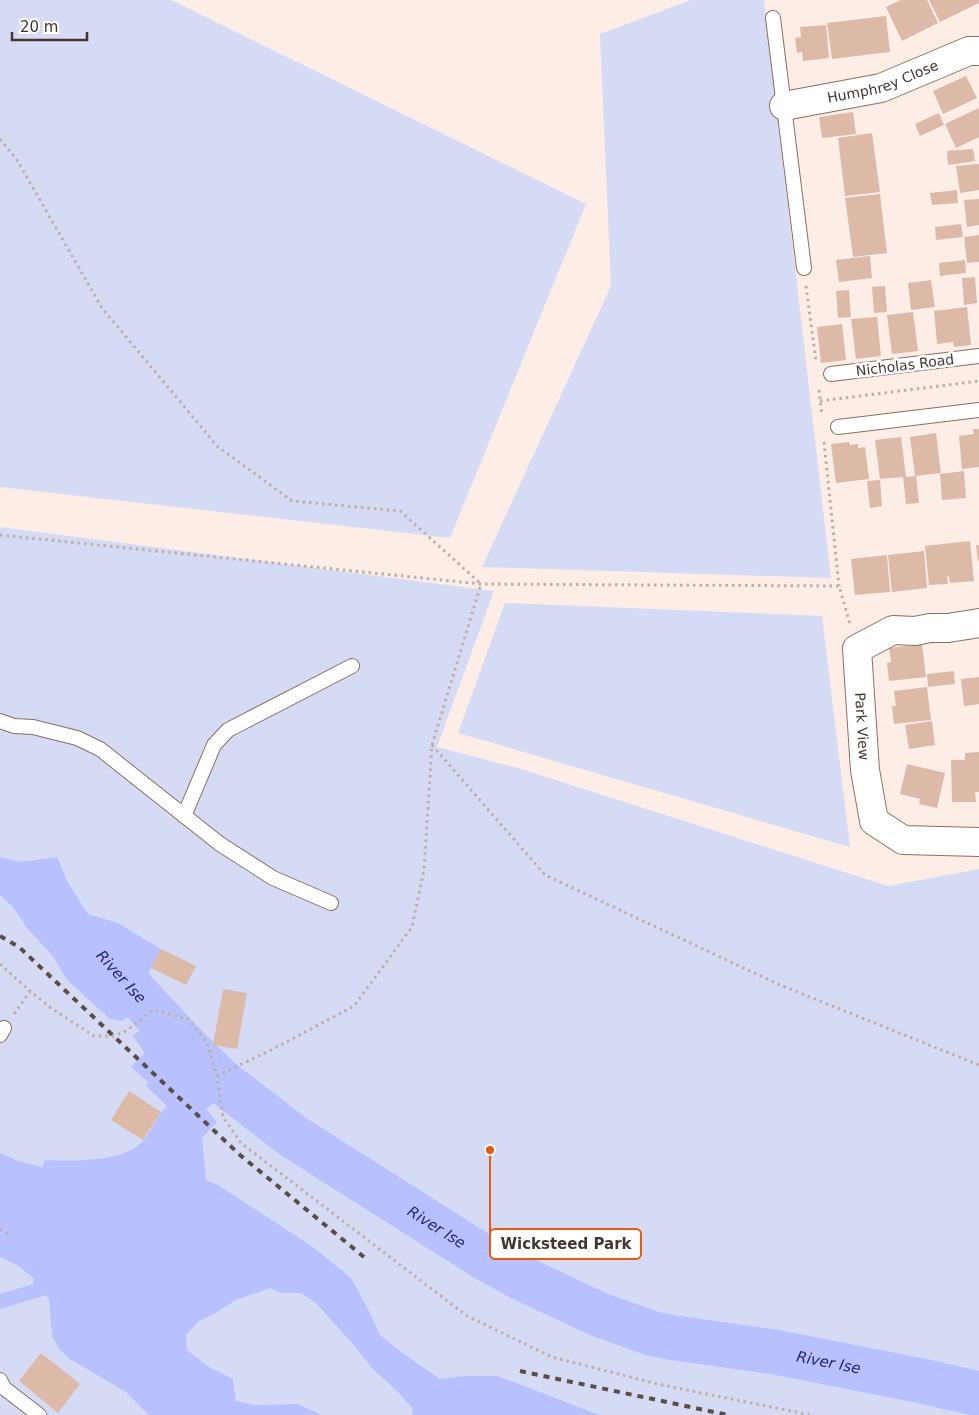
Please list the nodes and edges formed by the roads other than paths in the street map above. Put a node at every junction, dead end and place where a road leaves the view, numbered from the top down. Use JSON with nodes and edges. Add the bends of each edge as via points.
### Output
{"nodes":[{"id":1,"x":773,"y":18,"type":"dead end"},
{"id":2,"x":979,"y":50,"type":"edge"},
{"id":3,"x":784,"y":106,"type":"junction"},
{"id":4,"x":804,"y":268,"type":"dead end"},
{"id":5,"x":979,"y":356,"type":"edge"},
{"id":6,"x":830,"y":374,"type":"dead end"},
{"id":7,"x":979,"y":410,"type":"edge"},
{"id":8,"x":838,"y":427,"type":"dead end"},
{"id":9,"x":979,"y":623,"type":"edge"},
{"id":10,"x":352,"y":666,"type":"dead end"},
{"id":11,"x":0,"y":721,"type":"edge"},
{"id":12,"x":184,"y":816,"type":"junction"},
{"id":13,"x":979,"y":842,"type":"edge"},
{"id":14,"x":331,"y":903,"type":"dead end"},
{"id":15,"x":0,"y":1380,"type":"edge"},
{"id":16,"x":39,"y":1415,"type":"edge"}],
"edges":[{"from":1,"to":3,"type":"lane"},
{"from":2,"to":3,"type":"street","name":"Humphrey Close","via":[[881,88]]},
{"from":3,"to":4,"type":"lane"},
{"from":5,"to":6,"type":"lane","name":"Nicholas Road"},
{"from":7,"to":8,"type":"lane"},
{"from":9,"to":13,"type":"street","name":"Park View","via":[[893,630],[857,649],[865,770],[874,821],[903,840]]},
{"from":10,"to":12,"type":"lane","via":[[228,730],[214,745]]},
{"from":11,"to":12,"type":"lane","via":[[77,738],[100,749]]},
{"from":12,"to":14,"type":"lane","via":[[273,878]]},
{"from":15,"to":16,"type":"lane","via":[[4,1388]]}]}
